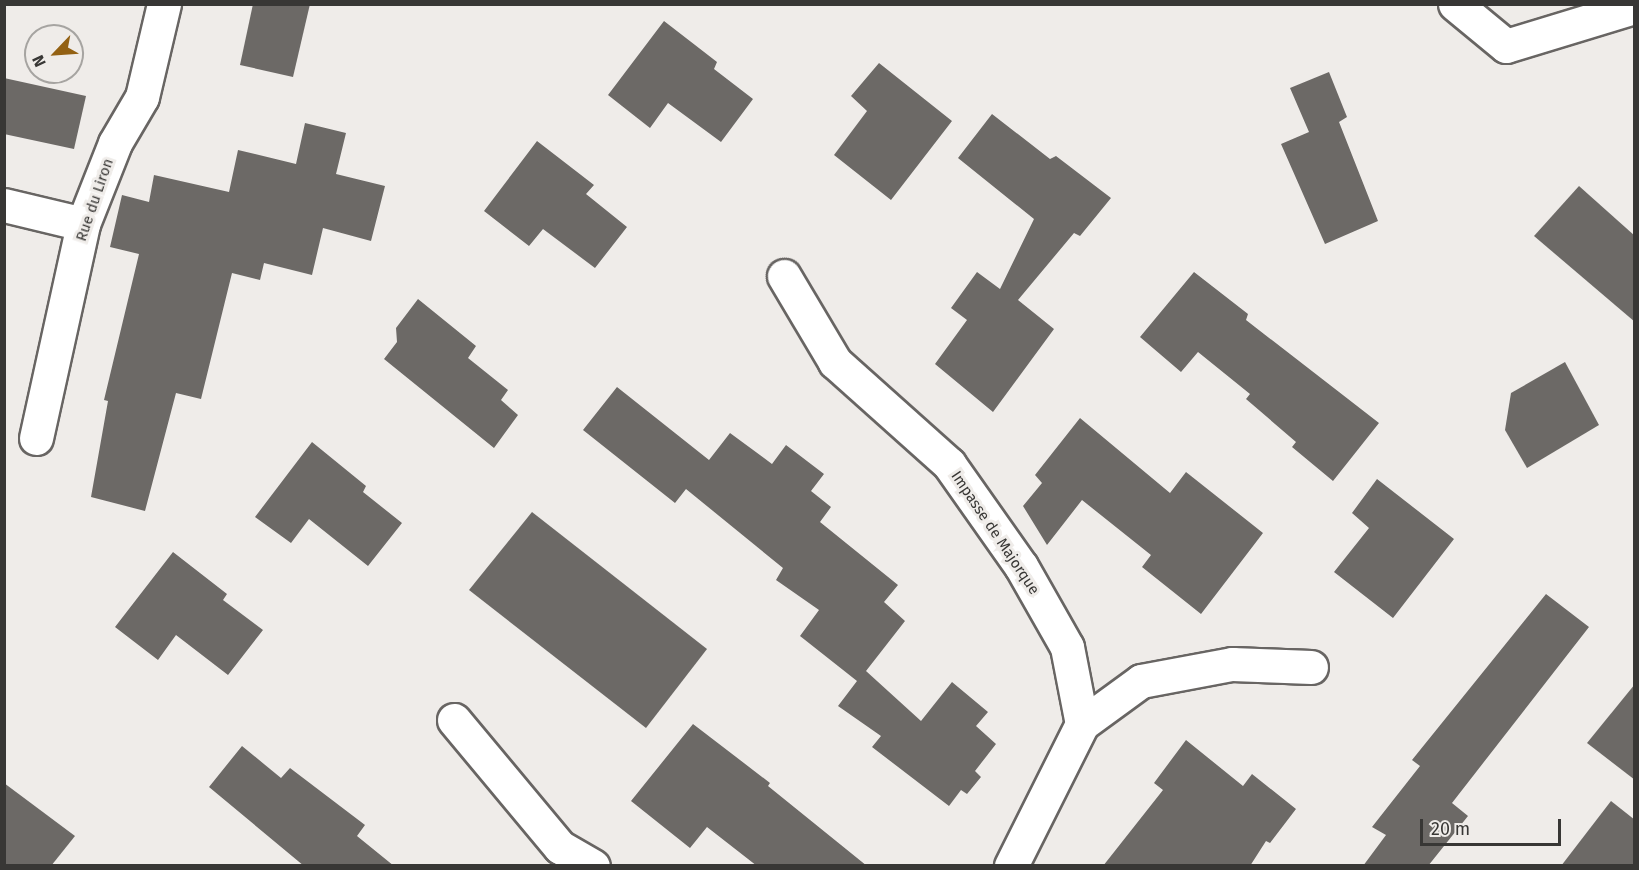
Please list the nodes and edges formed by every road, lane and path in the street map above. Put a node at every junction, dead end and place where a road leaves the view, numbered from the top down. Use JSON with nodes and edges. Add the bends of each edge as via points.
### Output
{"nodes":[{"id":1,"x":164,"y":4,"type":"edge"},
{"id":2,"x":1455,"y":4,"type":"edge"},
{"id":3,"x":1635,"y":7,"type":"edge"},
{"id":4,"x":4,"y":205,"type":"edge"},
{"id":5,"x":83,"y":224,"type":"junction"},
{"id":6,"x":784,"y":276,"type":"dead end"},
{"id":7,"x":36,"y":438,"type":"dead end"},
{"id":8,"x":1311,"y":667,"type":"dead end"},
{"id":9,"x":454,"y":720,"type":"dead end"},
{"id":10,"x":1082,"y":724,"type":"junction"},
{"id":11,"x":593,"y":866,"type":"edge"},
{"id":12,"x":1011,"y":866,"type":"edge"}],
"edges":[{"from":1,"to":5,"type":"street","name":"Rue du Liron","via":[[142,97],[115,143]]},
{"from":2,"to":3,"type":"street","via":[[1506,46]]},
{"from":4,"to":5,"type":"street"},
{"from":5,"to":7,"type":"street","name":"Rue du Liron"},
{"from":6,"to":10,"type":"street","name":"Impasse de Majorque","via":[[835,362],[949,464],[1021,566],[1067,647]]},
{"from":8,"to":10,"type":"street","via":[[1232,664],[1141,681]]},
{"from":9,"to":11,"type":"street","via":[[560,847]]},
{"from":10,"to":12,"type":"street"}]}
